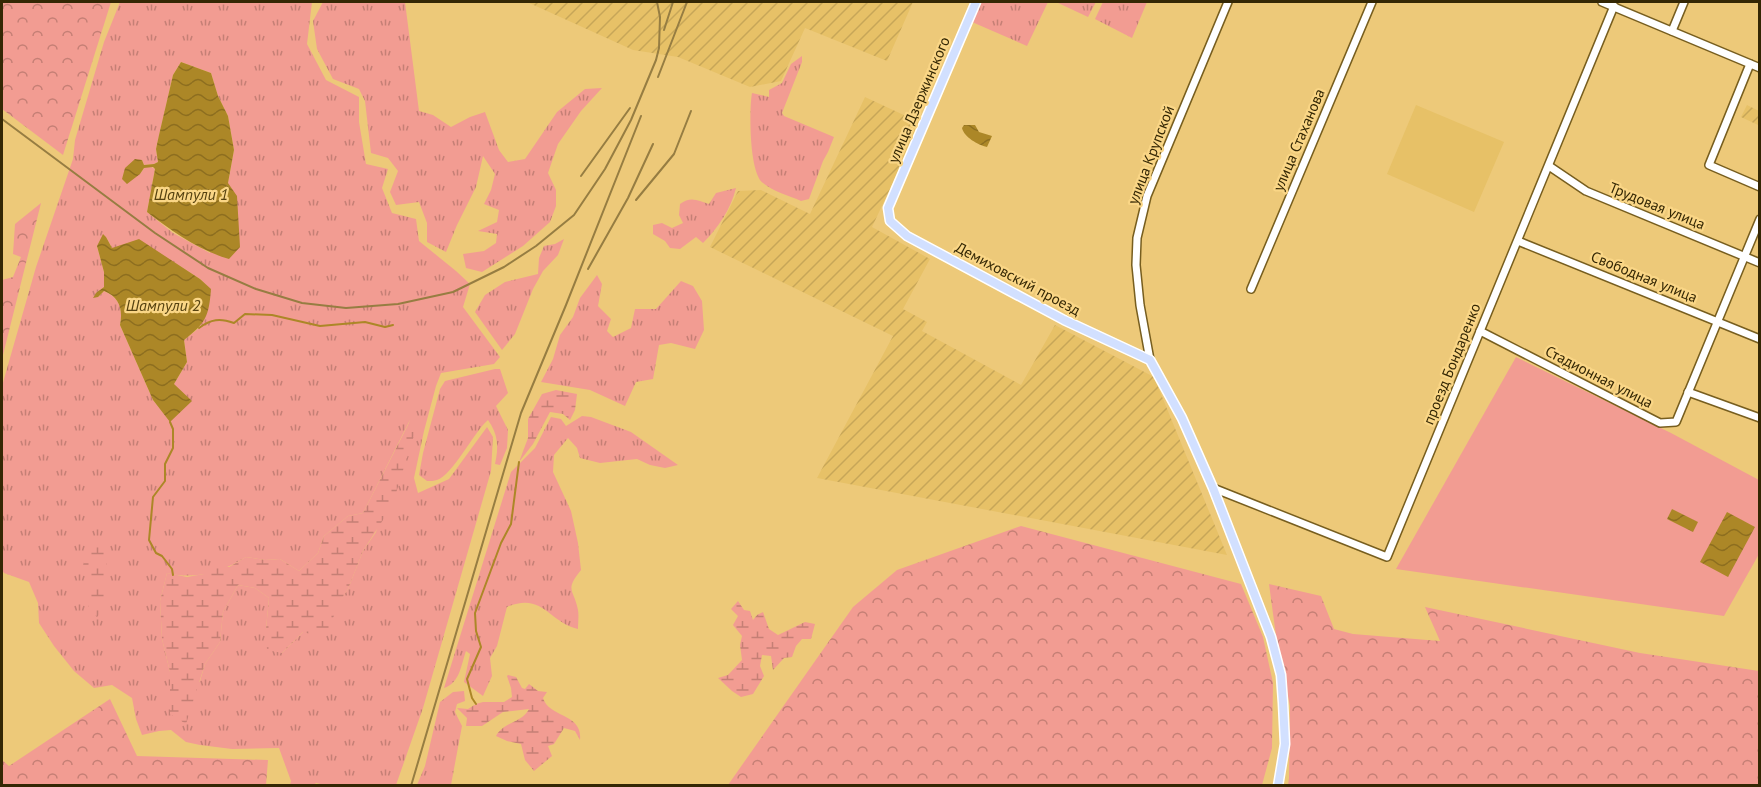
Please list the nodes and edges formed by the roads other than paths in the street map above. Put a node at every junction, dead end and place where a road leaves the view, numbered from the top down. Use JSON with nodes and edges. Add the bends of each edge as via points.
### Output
{"nodes":[{"id":1,"x":976,"y":2,"type":"edge"},
{"id":2,"x":1228,"y":2,"type":"edge"},
{"id":3,"x":1372,"y":2,"type":"edge"},
{"id":4,"x":1602,"y":2,"type":"edge"},
{"id":5,"x":1684,"y":2,"type":"edge"},
{"id":6,"x":1614,"y":6,"type":"junction"},
{"id":7,"x":1672,"y":31,"type":"junction"},
{"id":8,"x":1750,"y":64,"type":"junction"},
{"id":9,"x":1760,"y":68,"type":"edge"},
{"id":10,"x":1549,"y":166,"type":"junction"},
{"id":11,"x":1760,"y":187,"type":"edge"},
{"id":12,"x":888,"y":208,"type":"joint"},
{"id":13,"x":1760,"y":219,"type":"edge"},
{"id":14,"x":1518,"y":241,"type":"junction"},
{"id":15,"x":1745,"y":257,"type":"junction"},
{"id":16,"x":1760,"y":263,"type":"edge"},
{"id":17,"x":1251,"y":289,"type":"dead end"},
{"id":18,"x":1718,"y":322,"type":"junction"},
{"id":19,"x":1480,"y":331,"type":"junction"},
{"id":20,"x":1760,"y":339,"type":"edge"},
{"id":21,"x":1150,"y":360,"type":"junction"},
{"id":22,"x":1688,"y":392,"type":"junction"},
{"id":23,"x":1760,"y":417,"type":"edge"},
{"id":24,"x":1212,"y":488,"type":"junction"},
{"id":25,"x":1278,"y":786,"type":"edge"}],
"edges":[{"from":1,"to":12,"type":"main road","name":"улица Дзержинского"},
{"from":2,"to":21,"type":"street","name":"улица Крупской","via":[[1147,196],[1137,238],[1140,305]]},
{"from":3,"to":17,"type":"street","name":"улица Стаханова"},
{"from":4,"to":6,"type":"street"},
{"from":5,"to":7,"type":"street"},
{"from":6,"to":7,"type":"street"},
{"from":6,"to":10,"type":"street","name":"проезд Бондаренко"},
{"from":7,"to":8,"type":"street"},
{"from":8,"to":9,"type":"street"},
{"from":8,"to":11,"type":"street","via":[[1708,165]]},
{"from":10,"to":14,"type":"street","name":"проезд Бондаренко"},
{"from":10,"to":15,"type":"street","name":"Трудовая улица","via":[[1586,191]]},
{"from":12,"to":21,"type":"main road","name":"Демиховский проезд","via":[[890,221],[907,236],[1064,320]]},
{"from":13,"to":15,"type":"street"},
{"from":14,"to":18,"type":"street","name":"Свободная улица"},
{"from":14,"to":19,"type":"street","name":"проезд Бондаренко"},
{"from":15,"to":16,"type":"street","name":"Трудовая улица"},
{"from":15,"to":18,"type":"street"},
{"from":18,"to":20,"type":"street","name":"Свободная улица"},
{"from":18,"to":22,"type":"street"},
{"from":19,"to":22,"type":"street","name":"Стадионная улица","via":[[1660,423],[1676,422]]},
{"from":19,"to":24,"type":"street","name":"проезд Бондаренко","via":[[1387,558]]},
{"from":21,"to":24,"type":"main road","via":[[1182,418]]},
{"from":22,"to":23,"type":"street"},
{"from":24,"to":25,"type":"main road","via":[[1271,637],[1281,675],[1285,744]]}]}
